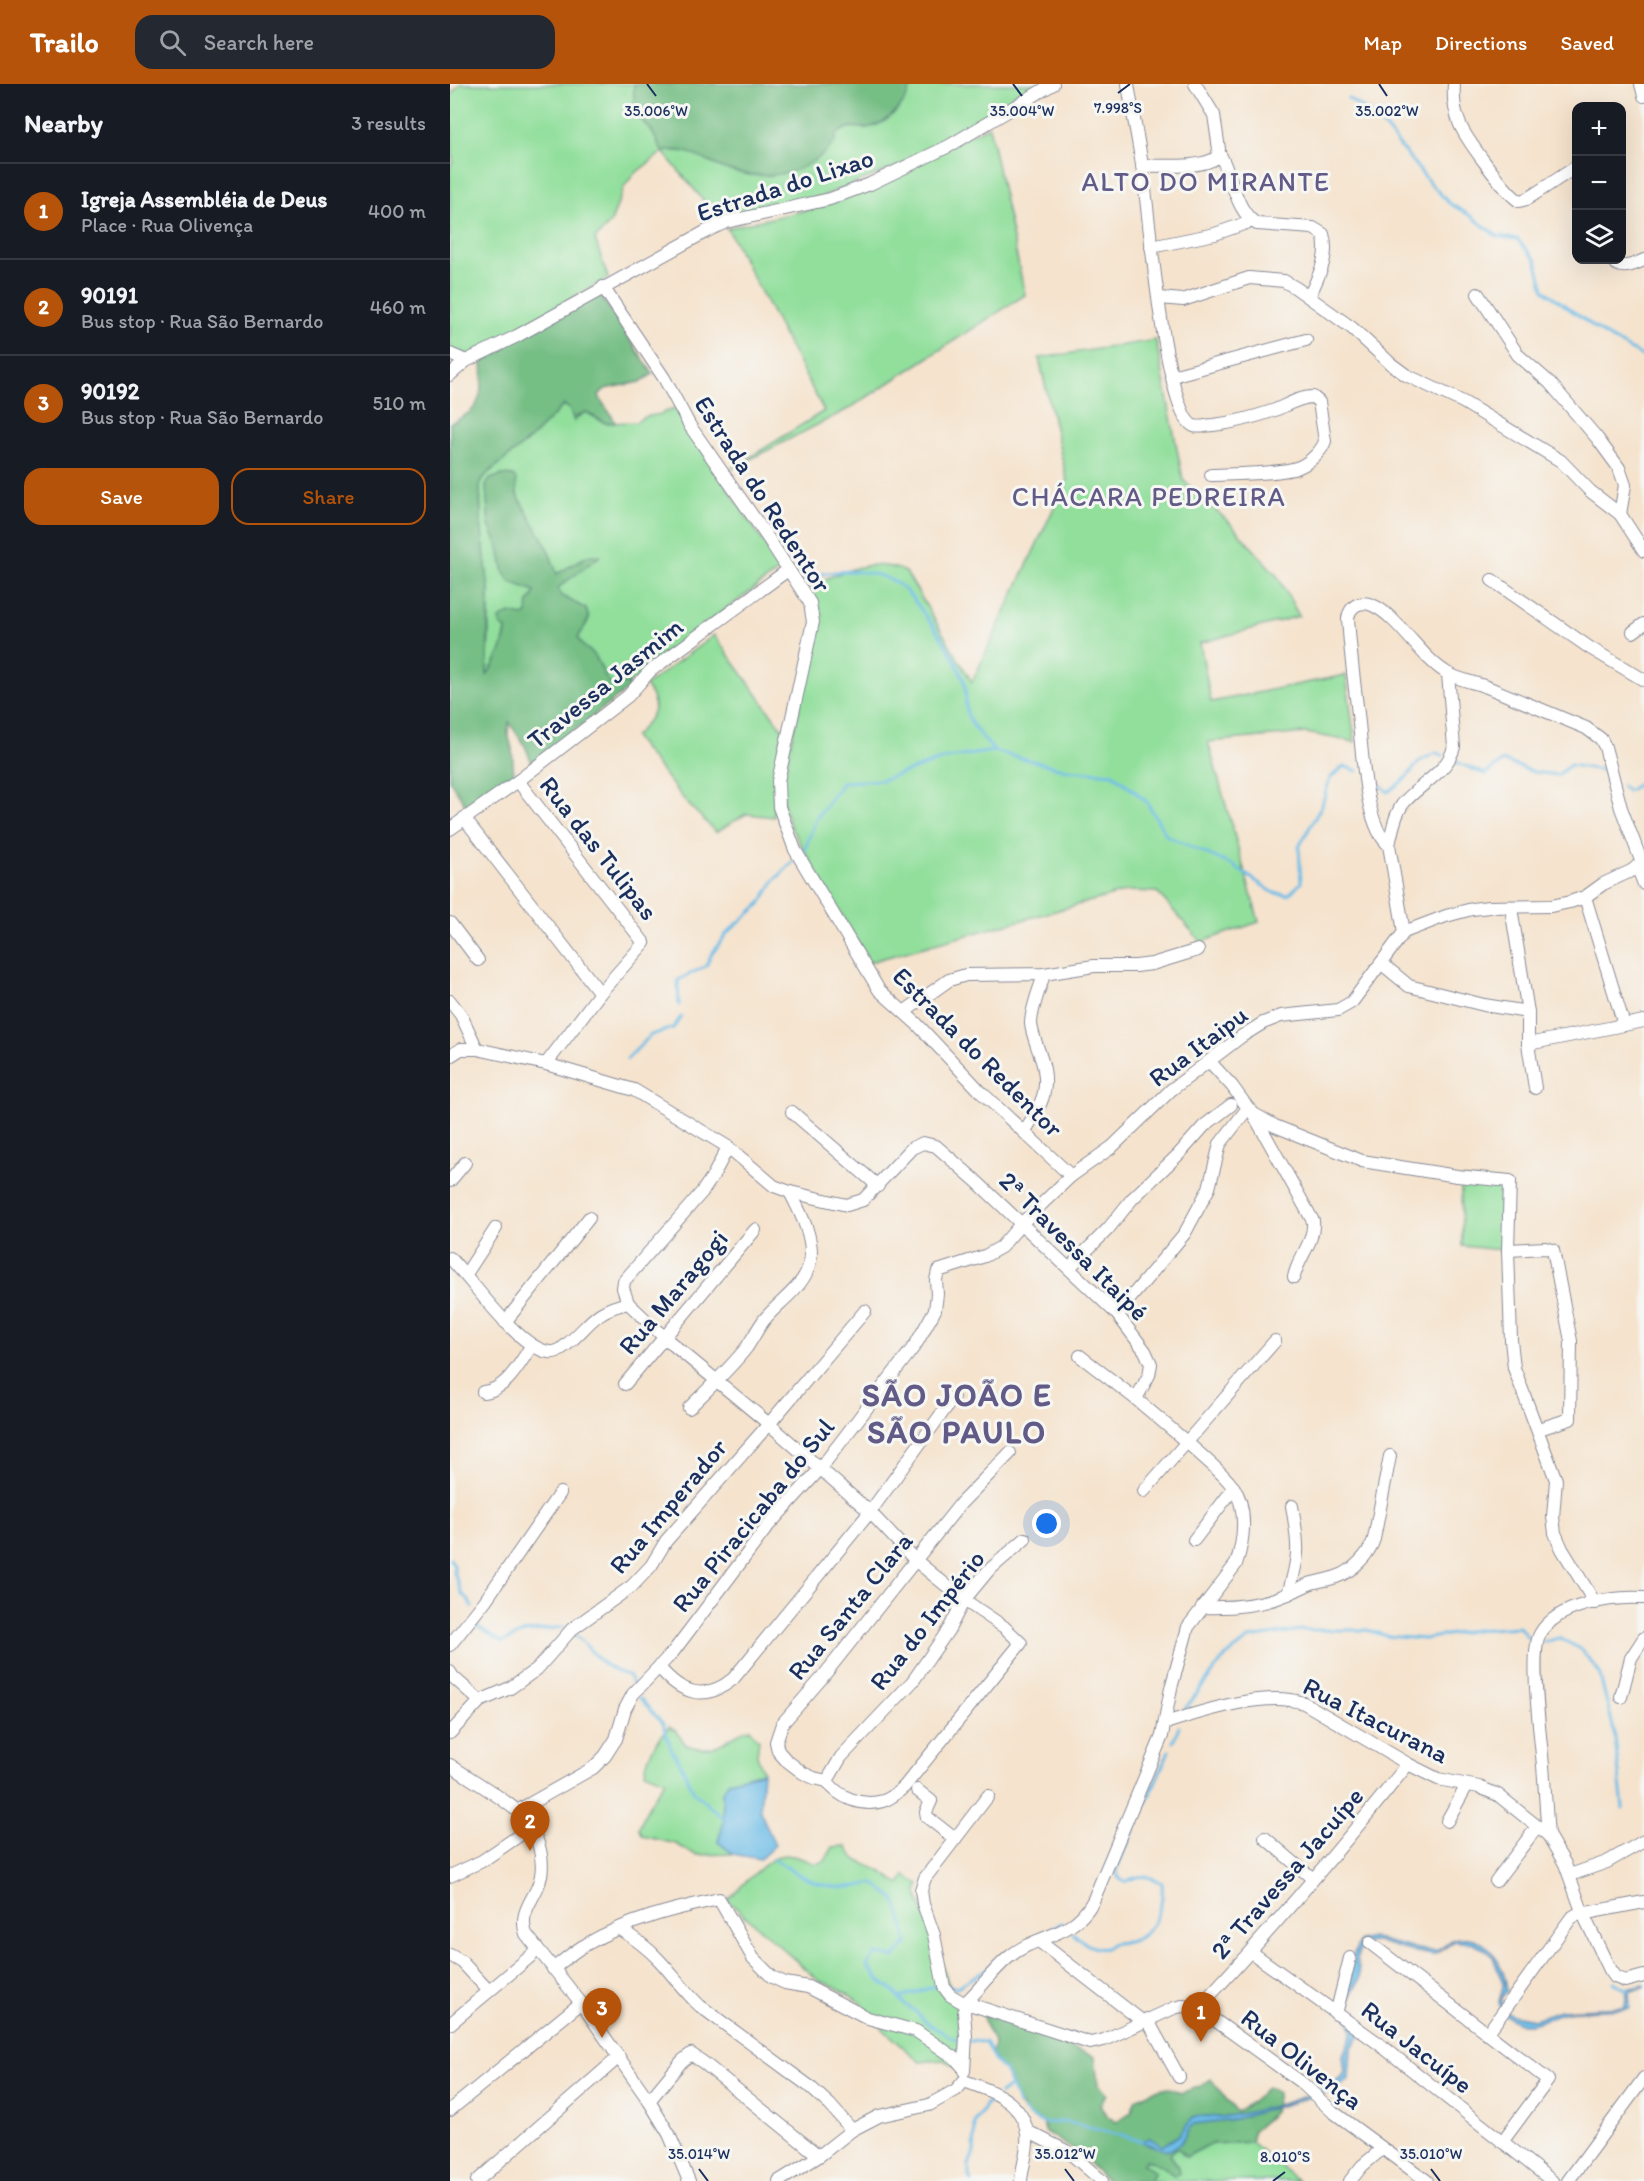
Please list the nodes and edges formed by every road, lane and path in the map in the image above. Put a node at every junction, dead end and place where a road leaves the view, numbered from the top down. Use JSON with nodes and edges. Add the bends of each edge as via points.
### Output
{"nodes":[{"id":1,"x":1053,"y":84,"type":"edge"},
{"id":2,"x":1128,"y":84,"type":"edge"},
{"id":3,"x":1195,"y":84,"type":"edge"},
{"id":4,"x":1454,"y":84,"type":"edge"},
{"id":5,"x":1641,"y":84,"type":"edge"},
{"id":6,"x":1644,"y":96,"type":"edge"},
{"id":7,"x":1219,"y":153,"type":"junction"},
{"id":8,"x":1142,"y":166,"type":"junction"},
{"id":9,"x":1572,"y":170,"type":"edge"},
{"id":10,"x":1252,"y":221,"type":"junction"},
{"id":11,"x":1152,"y":247,"type":"junction"},
{"id":12,"x":1644,"y":260,"type":"edge"},
{"id":13,"x":1615,"y":264,"type":"edge"},
{"id":14,"x":603,"y":287,"type":"junction"},
{"id":15,"x":1478,"y":294,"type":"dead end"},
{"id":16,"x":1158,"y":297,"type":"junction"},
{"id":17,"x":1309,"y":297,"type":"junction"},
{"id":18,"x":1306,"y":340,"type":"dead end"},
{"id":19,"x":450,"y":354,"type":"edge"},
{"id":20,"x":466,"y":361,"type":"junction"},
{"id":21,"x":450,"y":375,"type":"edge"},
{"id":22,"x":1172,"y":376,"type":"junction"},
{"id":23,"x":1211,"y":475,"type":"dead end"},
{"id":24,"x":1620,"y":514,"type":"junction"},
{"id":25,"x":1644,"y":551,"type":"edge"},
{"id":26,"x":788,"y":570,"type":"junction"},
{"id":27,"x":1492,"y":580,"type":"dead end"},
{"id":28,"x":1644,"y":624,"type":"edge"},
{"id":29,"x":1633,"y":632,"type":"dead end"},
{"id":30,"x":1448,"y":674,"type":"junction"},
{"id":31,"x":1644,"y":680,"type":"edge"},
{"id":32,"x":518,"y":782,"type":"junction"},
{"id":33,"x":464,"y":819,"type":"junction"},
{"id":34,"x":450,"y":829,"type":"edge"},
{"id":35,"x":1389,"y":845,"type":"junction"},
{"id":36,"x":1641,"y":864,"type":"edge"},
{"id":37,"x":1644,"y":884,"type":"edge"},
{"id":38,"x":1585,"y":897,"type":"junction"},
{"id":39,"x":1511,"y":908,"type":"junction"},
{"id":40,"x":450,"y":922,"type":"edge"},
{"id":41,"x":1404,"y":932,"type":"junction"},
{"id":42,"x":1198,"y":950,"type":"dead end"},
{"id":43,"x":478,"y":960,"type":"dead end"},
{"id":44,"x":1381,"y":963,"type":"junction"},
{"id":45,"x":1044,"y":974,"type":"junction"},
{"id":46,"x":600,"y":993,"type":"junction"},
{"id":47,"x":450,"y":1001,"type":"edge"},
{"id":48,"x":904,"y":1012,"type":"junction"},
{"id":49,"x":1528,"y":1012,"type":"junction"},
{"id":50,"x":1644,"y":1021,"type":"edge"},
{"id":51,"x":1624,"y":1025,"type":"junction"},
{"id":52,"x":1528,"y":1044,"type":"junction"},
{"id":53,"x":477,"y":1049,"type":"junction"},
{"id":54,"x":450,"y":1056,"type":"edge"},
{"id":55,"x":1209,"y":1062,"type":"junction"},
{"id":56,"x":546,"y":1064,"type":"junction"},
{"id":57,"x":1535,"y":1088,"type":"dead end"},
{"id":58,"x":1231,"y":1105,"type":"dead end"},
{"id":59,"x":1251,"y":1111,"type":"junction"},
{"id":60,"x":792,"y":1112,"type":"dead end"},
{"id":61,"x":1024,"y":1132,"type":"junction"},
{"id":62,"x":728,"y":1147,"type":"junction"},
{"id":63,"x":465,"y":1163,"type":"dead end"},
{"id":64,"x":1071,"y":1176,"type":"junction"},
{"id":65,"x":450,"y":1181,"type":"edge"},
{"id":66,"x":878,"y":1186,"type":"junction"},
{"id":67,"x":790,"y":1192,"type":"junction"},
{"id":68,"x":589,"y":1218,"type":"dead end"},
{"id":69,"x":1022,"y":1224,"type":"junction"},
{"id":70,"x":496,"y":1228,"type":"dead end"},
{"id":71,"x":755,"y":1230,"type":"dead end"},
{"id":72,"x":1508,"y":1250,"type":"junction"},
{"id":73,"x":450,"y":1258,"type":"edge"},
{"id":74,"x":1069,"y":1268,"type":"junction"},
{"id":75,"x":466,"y":1274,"type":"junction"},
{"id":76,"x":1294,"y":1277,"type":"dead end"},
{"id":77,"x":628,"y":1303,"type":"junction"},
{"id":78,"x":865,"y":1311,"type":"dead end"},
{"id":79,"x":1117,"y":1314,"type":"junction"},
{"id":80,"x":505,"y":1322,"type":"junction"},
{"id":81,"x":665,"y":1338,"type":"junction"},
{"id":82,"x":1275,"y":1341,"type":"dead end"},
{"id":83,"x":531,"y":1346,"type":"junction"},
{"id":84,"x":1080,"y":1356,"type":"dead end"},
{"id":85,"x":716,"y":1382,"type":"junction"},
{"id":86,"x":625,"y":1384,"type":"dead end"},
{"id":87,"x":483,"y":1392,"type":"dead end"},
{"id":88,"x":953,"y":1398,"type":"dead end"},
{"id":89,"x":1136,"y":1398,"type":"junction"},
{"id":90,"x":689,"y":1408,"type":"dead end"},
{"id":91,"x":769,"y":1424,"type":"junction"},
{"id":92,"x":1539,"y":1430,"type":"junction"},
{"id":93,"x":1186,"y":1442,"type":"junction"},
{"id":94,"x":1010,"y":1453,"type":"dead end"},
{"id":95,"x":1390,"y":1456,"type":"dead end"},
{"id":96,"x":819,"y":1469,"type":"junction"},
{"id":97,"x":1234,"y":1488,"type":"junction"},
{"id":98,"x":1144,"y":1491,"type":"dead end"},
{"id":99,"x":560,"y":1492,"type":"dead end"},
{"id":100,"x":1292,"y":1506,"type":"dead end"},
{"id":101,"x":870,"y":1512,"type":"junction"},
{"id":102,"x":1024,"y":1539,"type":"dead end"},
{"id":103,"x":1194,"y":1540,"type":"dead end"},
{"id":104,"x":915,"y":1560,"type":"junction"},
{"id":105,"x":1288,"y":1594,"type":"junction"},
{"id":106,"x":1644,"y":1598,"type":"edge"},
{"id":107,"x":964,"y":1600,"type":"junction"},
{"id":108,"x":1595,"y":1603,"type":"junction"},
{"id":109,"x":1202,"y":1606,"type":"junction"},
{"id":110,"x":1644,"y":1638,"type":"edge"},
{"id":111,"x":450,"y":1645,"type":"edge"},
{"id":112,"x":659,"y":1667,"type":"junction"},
{"id":113,"x":450,"y":1672,"type":"edge"},
{"id":114,"x":1621,"y":1697,"type":"dead end"},
{"id":115,"x":480,"y":1701,"type":"junction"},
{"id":116,"x":1165,"y":1723,"type":"junction"},
{"id":117,"x":450,"y":1733,"type":"edge"},
{"id":118,"x":1408,"y":1764,"type":"junction"},
{"id":119,"x":450,"y":1765,"type":"edge"},
{"id":120,"x":827,"y":1780,"type":"junction"},
{"id":121,"x":1467,"y":1785,"type":"junction"},
{"id":122,"x":917,"y":1790,"type":"dead end"},
{"id":123,"x":988,"y":1796,"type":"dead end"},
{"id":124,"x":517,"y":1811,"type":"junction"},
{"id":125,"x":1447,"y":1821,"type":"dead end"},
{"id":126,"x":1537,"y":1827,"type":"junction"},
{"id":127,"x":530,"y":1828,"type":"junction"},
{"id":128,"x":1548,"y":1835,"type":"junction"},
{"id":129,"x":1265,"y":1838,"type":"dead end"},
{"id":130,"x":955,"y":1839,"type":"junction"},
{"id":131,"x":1644,"y":1841,"type":"edge"},
{"id":132,"x":1570,"y":1875,"type":"junction"},
{"id":133,"x":450,"y":1876,"type":"edge"},
{"id":134,"x":1313,"y":1880,"type":"junction"},
{"id":135,"x":1496,"y":1881,"type":"dead end"},
{"id":136,"x":1644,"y":1902,"type":"edge"},
{"id":137,"x":1582,"y":1910,"type":"junction"},
{"id":138,"x":618,"y":1928,"type":"junction"},
{"id":139,"x":1040,"y":1942,"type":"junction"},
{"id":140,"x":1370,"y":1943,"type":"dead end"},
{"id":141,"x":538,"y":1950,"type":"junction"},
{"id":142,"x":1251,"y":1952,"type":"junction"},
{"id":143,"x":450,"y":1955,"type":"edge"},
{"id":144,"x":1350,"y":1958,"type":"dead end"},
{"id":145,"x":553,"y":1969,"type":"junction"},
{"id":146,"x":1644,"y":1976,"type":"edge"},
{"id":147,"x":489,"y":1991,"type":"junction"},
{"id":148,"x":966,"y":2002,"type":"junction"},
{"id":149,"x":581,"y":2003,"type":"junction"},
{"id":150,"x":1198,"y":2008,"type":"junction"},
{"id":151,"x":1336,"y":2014,"type":"junction"},
{"id":152,"x":1145,"y":2020,"type":"junction"},
{"id":153,"x":450,"y":2024,"type":"edge"},
{"id":154,"x":1487,"y":2034,"type":"junction"},
{"id":155,"x":619,"y":2057,"type":"junction"},
{"id":156,"x":964,"y":2068,"type":"junction"},
{"id":157,"x":1179,"y":2077,"type":"dead end"},
{"id":158,"x":1644,"y":2078,"type":"edge"},
{"id":159,"x":964,"y":2081,"type":"junction"},
{"id":160,"x":649,"y":2101,"type":"junction"},
{"id":161,"x":450,"y":2110,"type":"edge"},
{"id":162,"x":852,"y":2130,"type":"junction"},
{"id":163,"x":1027,"y":2131,"type":"junction"},
{"id":164,"x":1502,"y":2142,"type":"junction"},
{"id":165,"x":1382,"y":2149,"type":"junction"},
{"id":166,"x":819,"y":2156,"type":"junction"},
{"id":167,"x":477,"y":2181,"type":"edge"},
{"id":168,"x":689,"y":2181,"type":"edge"},
{"id":169,"x":779,"y":2181,"type":"edge"},
{"id":170,"x":1021,"y":2181,"type":"edge"},
{"id":171,"x":1102,"y":2181,"type":"edge"},
{"id":172,"x":1350,"y":2181,"type":"edge"},
{"id":173,"x":1427,"y":2181,"type":"edge"},
{"id":174,"x":1552,"y":2181,"type":"edge"},
{"id":175,"x":1568,"y":2181,"type":"edge"}],
"edges":[{"from":1,"to":14,"type":"street","name":"Estrada do Lixao","via":[[950,146],[870,184],[830,199],[726,222]]},
{"from":2,"to":8,"type":"street"},
{"from":3,"to":7,"type":"street","via":[[1214,115]]},
{"from":4,"to":9,"type":"street","via":[[1455,111],[1463,132],[1514,198],[1527,199]]},
{"from":5,"to":6,"type":"street"},
{"from":7,"to":8,"type":"street","via":[[1206,163]]},
{"from":7,"to":10,"type":"street"},
{"from":8,"to":11,"type":"street"},
{"from":10,"to":11,"type":"street","via":[[1215,234]]},
{"from":10,"to":17,"type":"street","via":[[1313,228],[1323,234],[1324,261]]},
{"from":11,"to":16,"type":"street"},
{"from":12,"to":13,"type":"street","via":[[1625,266]]},
{"from":14,"to":20,"type":"street","name":"Estrada do Lixao"},
{"from":14,"to":26,"type":"street","name":"Estrada do Redentor","via":[[664,378],[690,426]]},
{"from":15,"to":24,"type":"street","via":[[1518,355],[1550,383],[1619,468],[1625,485]]},
{"from":16,"to":17,"type":"street","via":[[1183,300],[1249,278],[1284,281]]},
{"from":16,"to":22,"type":"street"},
{"from":17,"to":24,"type":"street","via":[[1406,375],[1462,402],[1561,461]]},
{"from":18,"to":22,"type":"street"},
{"from":19,"to":20,"type":"street"},
{"from":20,"to":21,"type":"street","name":"Estrada do Lixao"},
{"from":22,"to":23,"type":"street","via":[[1180,407],[1195,426],[1244,419],[1303,398],[1313,397],[1319,402],[1325,441],[1307,462],[1291,470]]},
{"from":24,"to":25,"type":"street"},
{"from":26,"to":32,"type":"street","name":"Travessa Jasmim","via":[[650,671],[628,696]]},
{"from":26,"to":48,"type":"street","name":"Estrada do Redentor","via":[[810,603],[813,622],[780,771],[779,807],[795,850],[874,981],[886,998]]},
{"from":27,"to":31,"type":"street"},
{"from":28,"to":29,"type":"street"},
{"from":30,"to":35,"type":"street","via":[[1452,754],[1437,774],[1402,806]]},
{"from":30,"to":35,"type":"street","via":[[1381,610],[1365,603],[1350,609],[1350,652],[1364,774],[1380,837]]},
{"from":30,"to":36,"type":"street","via":[[1586,728],[1601,740]]},
{"from":32,"to":33,"type":"street","name":"Travessa Jasmim"},
{"from":32,"to":46,"type":"street","name":"Rua das Tulipas","via":[[644,943]]},
{"from":33,"to":34,"type":"street","name":"Travessa Jasmim"},
{"from":33,"to":46,"type":"street"},
{"from":35,"to":41,"type":"street"},
{"from":36,"to":37,"type":"street"},
{"from":36,"to":38,"type":"street"},
{"from":38,"to":39,"type":"street","via":[[1551,906]]},
{"from":38,"to":51,"type":"street"},
{"from":39,"to":41,"type":"street","via":[[1472,909]]},
{"from":39,"to":49,"type":"street"},
{"from":40,"to":43,"type":"street"},
{"from":41,"to":44,"type":"street","name":"Rua Itaipu"},
{"from":42,"to":45,"type":"street","via":[[1152,964],[1094,966]]},
{"from":44,"to":49,"type":"street","via":[[1409,986]]},
{"from":44,"to":55,"type":"street","name":"Rua Itaipu","via":[[1346,1006],[1328,1012],[1281,1016],[1263,1023]]},
{"from":45,"to":48,"type":"street","via":[[958,977]]},
{"from":45,"to":61,"type":"street","via":[[1031,1025],[1047,1084]]},
{"from":46,"to":56,"type":"street"},
{"from":47,"to":53,"type":"street"},
{"from":48,"to":61,"type":"street","name":"Estrada do Redentor"},
{"from":49,"to":52,"type":"street"},
{"from":50,"to":51,"type":"street"},
{"from":51,"to":52,"type":"street"},
{"from":52,"to":57,"type":"street"},
{"from":53,"to":54,"type":"street","via":[[461,1049]]},
{"from":53,"to":56,"type":"street","name":"2ª Travessa Itaipé"},
{"from":55,"to":59,"type":"street"},
{"from":55,"to":64,"type":"street","name":"Rua Itaipu","via":[[1172,1090],[1112,1147]]},
{"from":56,"to":62,"type":"street","name":"2ª Travessa Itaipé","via":[[634,1090]]},
{"from":58,"to":74,"type":"street","via":[[1204,1126],[1132,1198]]},
{"from":59,"to":72,"type":"street","via":[[1275,1126],[1362,1161],[1510,1181]]},
{"from":59,"to":76,"type":"street","via":[[1314,1221],[1313,1234]]},
{"from":59,"to":79,"type":"street","via":[[1220,1144],[1209,1188],[1185,1233]]},
{"from":60,"to":66,"type":"street"},
{"from":61,"to":64,"type":"street","name":"Estrada do Redentor"},
{"from":62,"to":67,"type":"street","name":"2ª Travessa Itaipé","via":[[774,1186]]},
{"from":62,"to":77,"type":"street","via":[[702,1192],[624,1281]]},
{"from":63,"to":65,"type":"street"},
{"from":64,"to":69,"type":"street","name":"Rua Itaipu"},
{"from":66,"to":67,"type":"street","name":"2ª Travessa Itaipé","via":[[863,1200],[847,1205]]},
{"from":66,"to":69,"type":"street","name":"2ª Travessa Itaipé","via":[[912,1148],[931,1144]]},
{"from":67,"to":85,"type":"street","via":[[810,1244],[807,1270]]},
{"from":68,"to":80,"type":"street"},
{"from":69,"to":74,"type":"street","name":"2ª Travessa Itaipé"},
{"from":69,"to":96,"type":"street","name":"Rua Piracicaba do Sul","via":[[992,1253],[938,1271],[935,1310],[921,1337]]},
{"from":70,"to":75,"type":"street"},
{"from":71,"to":81,"type":"street","name":"Rua Maragogi"},
{"from":72,"to":92,"type":"street","via":[[1514,1368]]},
{"from":72,"to":92,"type":"street","via":[[1553,1250],[1570,1331],[1570,1419]]},
{"from":73,"to":75,"type":"street"},
{"from":74,"to":79,"type":"street","name":"2ª Travessa Itaipé"},
{"from":75,"to":80,"type":"street"},
{"from":77,"to":81,"type":"street"},
{"from":77,"to":83,"type":"street","via":[[601,1312],[557,1352]]},
{"from":78,"to":91,"type":"street","name":"Rua Imperador"},
{"from":79,"to":89,"type":"street","name":"2ª Travessa Itaipé","via":[[1151,1364]]},
{"from":80,"to":83,"type":"street"},
{"from":81,"to":85,"type":"street"},
{"from":81,"to":86,"type":"street","name":"Rua Maragogi"},
{"from":82,"to":93,"type":"street"},
{"from":83,"to":87,"type":"street","via":[[500,1387]]},
{"from":84,"to":89,"type":"street"},
{"from":85,"to":90,"type":"street"},
{"from":85,"to":91,"type":"street"},
{"from":88,"to":101,"type":"street"},
{"from":89,"to":93,"type":"street"},
{"from":91,"to":96,"type":"street"},
{"from":91,"to":115,"type":"street","name":"Rua Imperador","via":[[666,1541],[651,1566],[632,1586],[572,1629],[537,1668],[510,1688]]},
{"from":92,"to":108,"type":"street","via":[[1556,1480],[1555,1533]]},
{"from":93,"to":97,"type":"street"},
{"from":93,"to":98,"type":"street"},
{"from":94,"to":104,"type":"street","name":"Rua Santa Clara"},
{"from":95,"to":105,"type":"street","via":[[1370,1549],[1344,1574]]},
{"from":96,"to":101,"type":"street"},
{"from":96,"to":112,"type":"street","name":"Rua Piracicaba do Sul","via":[[768,1526]]},
{"from":97,"to":103,"type":"street"},
{"from":97,"to":109,"type":"street","via":[[1242,1515],[1239,1554],[1236,1564]]},
{"from":99,"to":111,"type":"street"},
{"from":100,"to":105,"type":"street","via":[[1299,1549]]},
{"from":101,"to":104,"type":"street"},
{"from":101,"to":112,"type":"street","via":[[726,1685],[709,1693],[697,1693],[677,1684]]},
{"from":102,"to":107,"type":"street","name":"Rua do Império","via":[[988,1571]]},
{"from":104,"to":107,"type":"street"},
{"from":104,"to":120,"type":"street","name":"Rua Santa Clara","via":[[782,1724],[776,1742],[778,1751],[814,1778]]},
{"from":105,"to":109,"type":"street","via":[[1245,1606]]},
{"from":106,"to":108,"type":"street"},
{"from":107,"to":120,"type":"street","name":"Rua do Império","via":[[913,1682],[841,1756]]},
{"from":107,"to":120,"type":"street","via":[[1021,1643],[904,1787],[890,1798],[860,1802],[834,1791]]},
{"from":108,"to":128,"type":"street","via":[[1554,1617],[1537,1641],[1536,1693]]},
{"from":109,"to":116,"type":"street","via":[[1188,1627]]},
{"from":110,"to":114,"type":"street","via":[[1631,1658]]},
{"from":112,"to":124,"type":"street","name":"Rua Piracicaba do Sul","via":[[633,1694],[616,1739],[605,1756],[593,1768]]},
{"from":113,"to":115,"type":"street"},
{"from":115,"to":117,"type":"street"},
{"from":116,"to":118,"type":"street","name":"Rua Itacurana","via":[[1268,1697],[1287,1698],[1304,1702]]},
{"from":116,"to":139,"type":"street","via":[[1086,1914]]},
{"from":118,"to":121,"type":"street","name":"Rua Itacurana","via":[[1438,1779]]},
{"from":118,"to":134,"type":"street","name":"2ª Travessa Jacuípe"},
{"from":119,"to":124,"type":"street"},
{"from":121,"to":125,"type":"street"},
{"from":121,"to":126,"type":"street","name":"Rua Itacurana","via":[[1498,1795]]},
{"from":122,"to":130,"type":"street","via":[[931,1801],[927,1817]]},
{"from":123,"to":130,"type":"street"},
{"from":124,"to":127,"type":"street"},
{"from":126,"to":128,"type":"street","name":"Rua Itacurana"},
{"from":126,"to":135,"type":"street"},
{"from":127,"to":133,"type":"street","via":[[482,1861]]},
{"from":127,"to":141,"type":"street","via":[[541,1852],[542,1866],[541,1879],[523,1920],[526,1934]]},
{"from":128,"to":132,"type":"street","name":"Rua Itacurana"},
{"from":129,"to":134,"type":"street"},
{"from":130,"to":148,"type":"street","via":[[925,1878],[921,1890],[944,1988],[955,1999]]},
{"from":131,"to":132,"type":"street","via":[[1607,1862]]},
{"from":132,"to":137,"type":"street","name":"Rua Itacurana"},
{"from":134,"to":142,"type":"street","name":"2ª Travessa Jacuípe"},
{"from":136,"to":137,"type":"street"},
{"from":137,"to":146,"type":"street","name":"Rua Itacurana","via":[[1615,1977],[1625,1981]]},
{"from":137,"to":154,"type":"street","via":[[1566,1923]]},
{"from":138,"to":145,"type":"street","via":[[585,1944]]},
{"from":138,"to":156,"type":"street","via":[[640,1918],[719,1899],[753,1958],[772,1977],[808,1988],[868,2018],[916,2031]]},
{"from":138,"to":162,"type":"street","via":[[657,1958],[700,2006],[808,2086]]},
{"from":139,"to":148,"type":"street","via":[[1009,1957]]},
{"from":139,"to":152,"type":"street"},
{"from":140,"to":154,"type":"street"},
{"from":141,"to":145,"type":"street"},
{"from":141,"to":147,"type":"street"},
{"from":142,"to":150,"type":"street","name":"2ª Travessa Jacuípe"},
{"from":142,"to":151,"type":"street","name":"Rua Jacuípe"},
{"from":143,"to":147,"type":"street"},
{"from":144,"to":151,"type":"street"},
{"from":145,"to":149,"type":"street"},
{"from":147,"to":153,"type":"street"},
{"from":148,"to":152,"type":"street","via":[[1090,2043]]},
{"from":148,"to":156,"type":"street"},
{"from":149,"to":155,"type":"street"},
{"from":149,"to":161,"type":"street"},
{"from":150,"to":152,"type":"street","via":[[1182,2006]]},
{"from":150,"to":165,"type":"street","name":"Rua Olivença","via":[[1302,2083]]},
{"from":151,"to":164,"type":"street","name":"Rua Jacuípe"},
{"from":152,"to":157,"type":"street"},
{"from":154,"to":164,"type":"street","via":[[1548,2080]]},
{"from":155,"to":160,"type":"street"},
{"from":155,"to":167,"type":"street"},
{"from":156,"to":159,"type":"street"},
{"from":158,"to":175,"type":"street"},
{"from":159,"to":162,"type":"street","via":[[929,2105],[879,2116]]},
{"from":159,"to":163,"type":"street","via":[[998,2094],[1014,2108]]},
{"from":160,"to":166,"type":"street","via":[[691,2054]]},
{"from":160,"to":168,"type":"street","via":[[669,2134]]},
{"from":162,"to":166,"type":"street"},
{"from":163,"to":170,"type":"street"},
{"from":163,"to":171,"type":"street","via":[[1070,2153]]},
{"from":164,"to":174,"type":"street","name":"Rua Jacuípe"},
{"from":165,"to":172,"type":"street"},
{"from":165,"to":173,"type":"street","name":"Rua Olivença"},
{"from":166,"to":169,"type":"street"}]}
